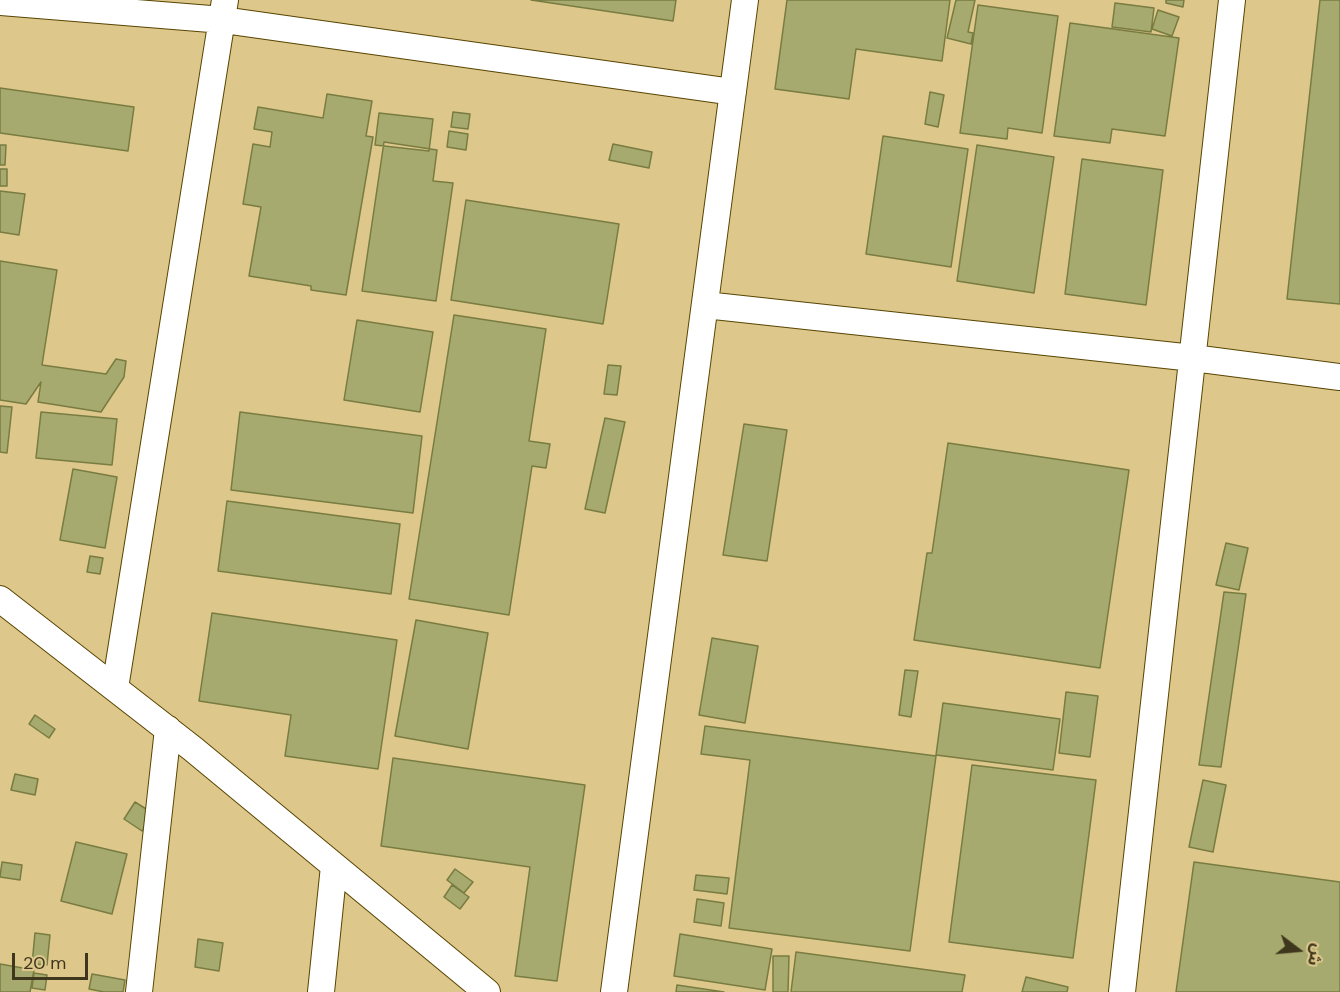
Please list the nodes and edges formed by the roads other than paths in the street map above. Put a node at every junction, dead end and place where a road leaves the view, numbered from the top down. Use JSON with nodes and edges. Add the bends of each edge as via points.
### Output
{"nodes":[{"id":1,"x":745,"y":0,"type":"edge"},
{"id":2,"x":1232,"y":0,"type":"edge"},
{"id":3,"x":0,"y":2,"type":"edge"},
{"id":4,"x":224,"y":10,"type":"edge"},
{"id":5,"x":733,"y":92,"type":"junction"},
{"id":6,"x":705,"y":305,"type":"junction"},
{"id":7,"x":1193,"y":358,"type":"junction"},
{"id":8,"x":1340,"y":377,"type":"edge"},
{"id":9,"x":0,"y":599,"type":"edge"},
{"id":10,"x":115,"y":688,"type":"junction"},
{"id":11,"x":168,"y":729,"type":"junction"},
{"id":12,"x":334,"y":866,"type":"junction"},
{"id":13,"x":139,"y":992,"type":"edge"},
{"id":14,"x":321,"y":992,"type":"edge"},
{"id":15,"x":487,"y":992,"type":"edge"},
{"id":16,"x":614,"y":992,"type":"edge"},
{"id":17,"x":1122,"y":992,"type":"edge"}],
"edges":[{"from":1,"to":5,"type":"street"},
{"from":2,"to":7,"type":"street"},
{"from":3,"to":4,"type":"street"},
{"from":4,"to":5,"type":"street"},
{"from":4,"to":10,"type":"street"},
{"from":5,"to":6,"type":"street"},
{"from":6,"to":7,"type":"street"},
{"from":6,"to":16,"type":"street"},
{"from":7,"to":8,"type":"street"},
{"from":7,"to":17,"type":"street"},
{"from":9,"to":10,"type":"street"},
{"from":10,"to":11,"type":"street"},
{"from":11,"to":12,"type":"street"},
{"from":11,"to":13,"type":"street"},
{"from":12,"to":14,"type":"street"},
{"from":12,"to":15,"type":"street"}]}
